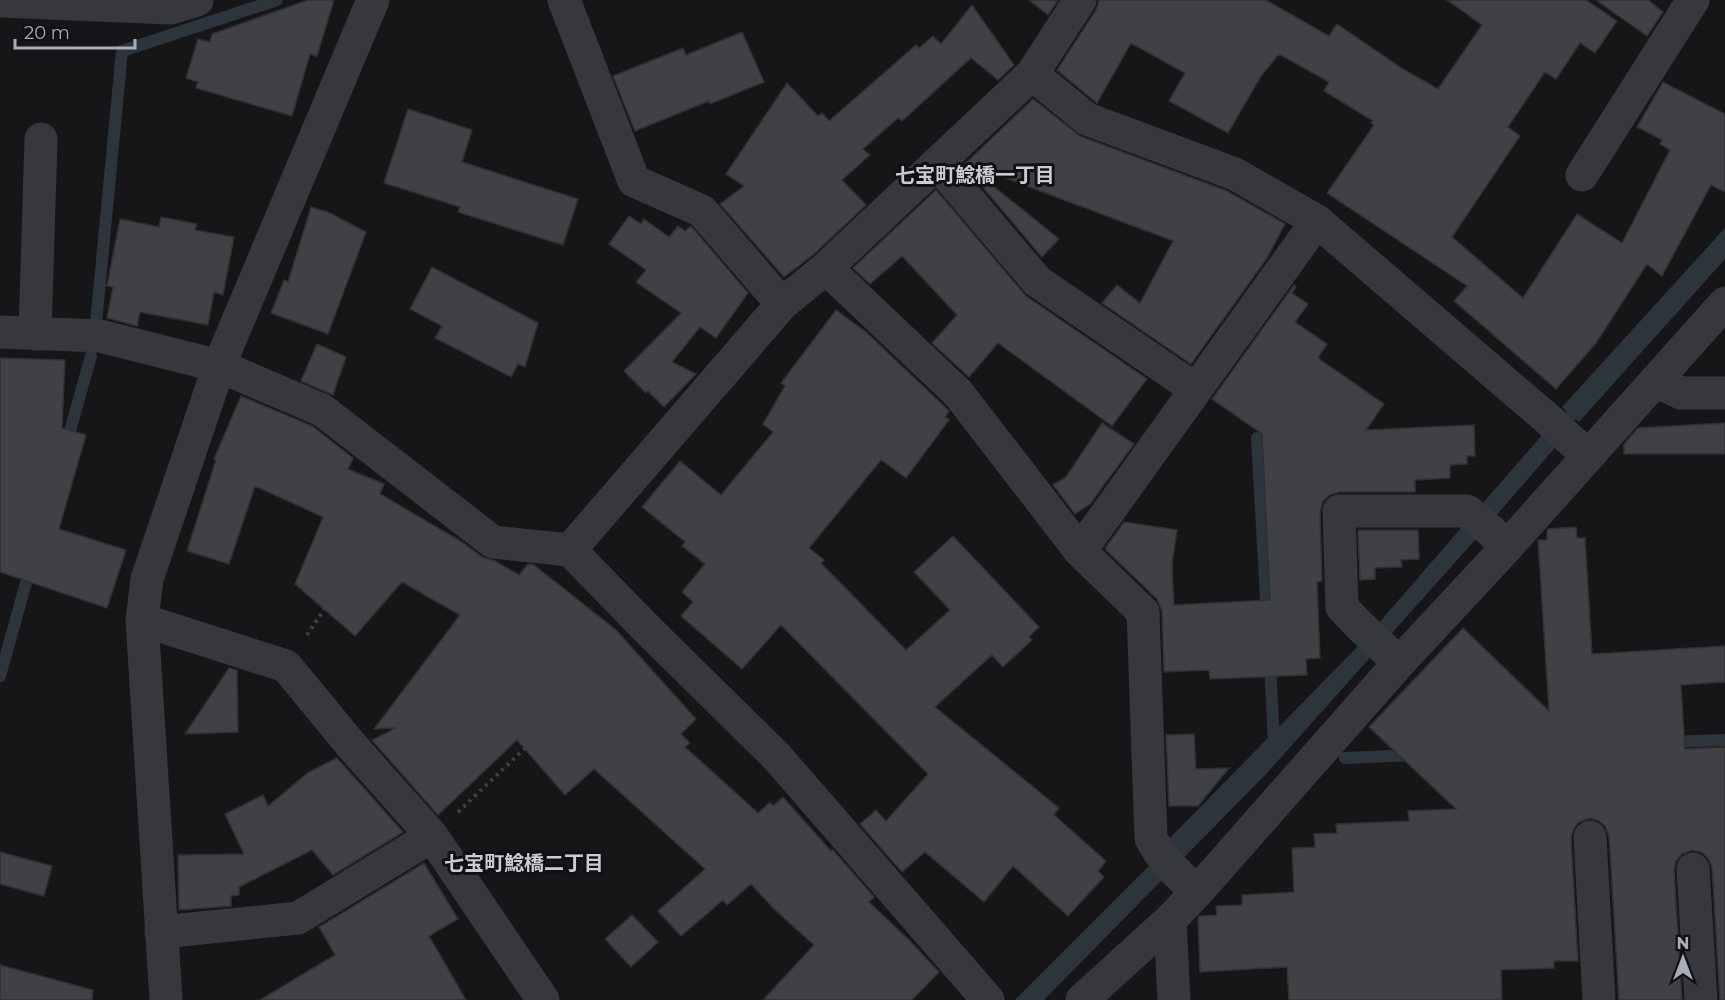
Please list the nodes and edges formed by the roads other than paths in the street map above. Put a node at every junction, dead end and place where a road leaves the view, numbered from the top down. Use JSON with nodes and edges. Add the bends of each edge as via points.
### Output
{"nodes":[{"id":1,"x":0,"y":0,"type":"edge"},
{"id":2,"x":197,"y":0,"type":"edge"},
{"id":3,"x":373,"y":0,"type":"edge"},
{"id":4,"x":564,"y":0,"type":"edge"},
{"id":5,"x":1080,"y":0,"type":"edge"},
{"id":6,"x":1693,"y":0,"type":"edge"},
{"id":7,"x":1032,"y":74,"type":"junction"},
{"id":8,"x":41,"y":139,"type":"dead end"},
{"id":9,"x":937,"y":163,"type":"junction"},
{"id":10,"x":1582,"y":175,"type":"dead end"},
{"id":11,"x":1317,"y":221,"type":"junction"},
{"id":12,"x":826,"y":268,"type":"junction"},
{"id":13,"x":1725,"y":303,"type":"edge"},
{"id":14,"x":782,"y":304,"type":"junction"},
{"id":15,"x":0,"y":333,"type":"edge"},
{"id":16,"x":35,"y":334,"type":"junction"},
{"id":17,"x":219,"y":366,"type":"junction"},
{"id":18,"x":1656,"y":381,"type":"junction"},
{"id":19,"x":1195,"y":389,"type":"junction"},
{"id":20,"x":1725,"y":393,"type":"edge"},
{"id":21,"x":1583,"y":451,"type":"junction"},
{"id":22,"x":1499,"y":540,"type":"junction"},
{"id":23,"x":570,"y":550,"type":"junction"},
{"id":24,"x":1080,"y":551,"type":"junction"},
{"id":25,"x":142,"y":620,"type":"junction"},
{"id":26,"x":1391,"y":656,"type":"junction"},
{"id":27,"x":432,"y":836,"type":"junction"},
{"id":28,"x":1590,"y":837,"type":"dead end"},
{"id":29,"x":1693,"y":869,"type":"dead end"},
{"id":30,"x":1187,"y":883,"type":"junction"},
{"id":31,"x":1170,"y":920,"type":"junction"},
{"id":32,"x":161,"y":932,"type":"junction"},
{"id":33,"x":166,"y":1000,"type":"edge"},
{"id":34,"x":543,"y":1000,"type":"edge"},
{"id":35,"x":988,"y":1000,"type":"edge"},
{"id":36,"x":1082,"y":1000,"type":"edge"},
{"id":37,"x":1174,"y":1000,"type":"edge"},
{"id":38,"x":1599,"y":1000,"type":"edge"},
{"id":39,"x":1701,"y":1000,"type":"edge"}],
"edges":[{"from":1,"to":2,"type":"street","via":[[171,8]]},
{"from":3,"to":17,"type":"street"},
{"from":4,"to":14,"type":"street","via":[[634,181],[702,211]]},
{"from":5,"to":7,"type":"street"},
{"from":6,"to":10,"type":"street"},
{"from":7,"to":9,"type":"street"},
{"from":7,"to":11,"type":"street","via":[[1087,119],[1234,174]]},
{"from":8,"to":16,"type":"street"},
{"from":9,"to":12,"type":"street"},
{"from":9,"to":19,"type":"street","via":[[1037,282]]},
{"from":11,"to":19,"type":"street"},
{"from":11,"to":21,"type":"street"},
{"from":12,"to":14,"type":"street"},
{"from":12,"to":24,"type":"street","via":[[958,393]]},
{"from":13,"to":18,"type":"street"},
{"from":14,"to":23,"type":"street"},
{"from":15,"to":16,"type":"street"},
{"from":16,"to":17,"type":"street","via":[[100,336]]},
{"from":17,"to":23,"type":"street","via":[[322,410],[494,542]]},
{"from":17,"to":25,"type":"street","via":[[147,579]]},
{"from":18,"to":20,"type":"street","via":[[1681,393]]},
{"from":18,"to":21,"type":"street"},
{"from":19,"to":24,"type":"street"},
{"from":21,"to":22,"type":"street"},
{"from":22,"to":26,"type":"street"},
{"from":22,"to":26,"type":"street","via":[[1467,510],[1340,510],[1342,606]]},
{"from":23,"to":35,"type":"street","via":[[777,758]]},
{"from":24,"to":30,"type":"street","via":[[1143,612],[1151,838]]},
{"from":25,"to":27,"type":"street","via":[[286,666]]},
{"from":25,"to":32,"type":"street"},
{"from":26,"to":30,"type":"street"},
{"from":27,"to":32,"type":"street","via":[[298,918]]},
{"from":27,"to":34,"type":"street"},
{"from":28,"to":38,"type":"street"},
{"from":29,"to":39,"type":"street"},
{"from":30,"to":31,"type":"street"},
{"from":31,"to":36,"type":"street"},
{"from":31,"to":37,"type":"street"},
{"from":32,"to":33,"type":"street"}]}
